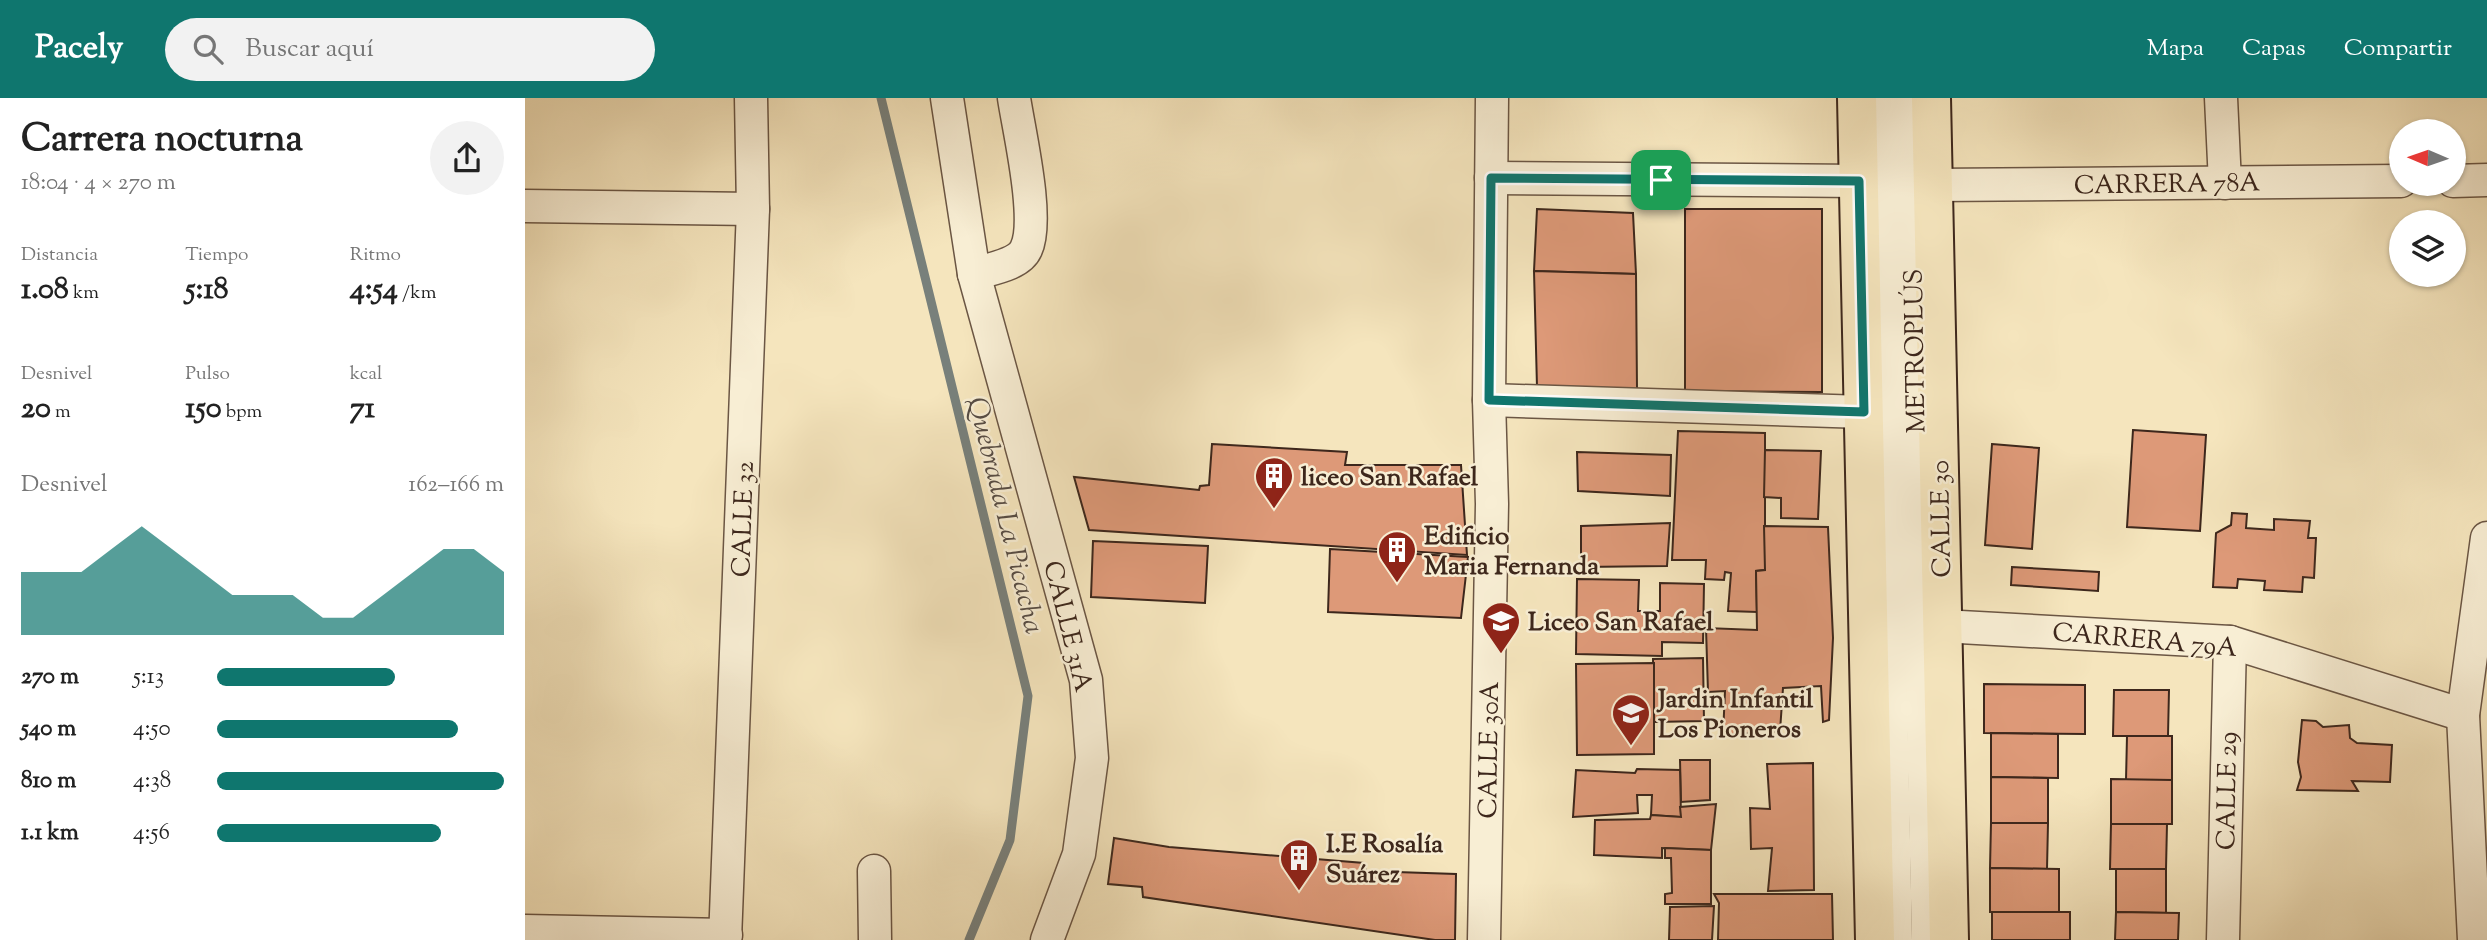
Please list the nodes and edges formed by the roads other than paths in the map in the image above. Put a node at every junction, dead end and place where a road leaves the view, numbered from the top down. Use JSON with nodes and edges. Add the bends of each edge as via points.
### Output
{"nodes":[{"id":1,"x":751,"y":98,"type":"edge"},
{"id":2,"x":947,"y":98,"type":"edge"},
{"id":3,"x":1014,"y":98,"type":"edge"},
{"id":4,"x":1492,"y":98,"type":"edge"},
{"id":5,"x":1857,"y":98,"type":"edge"},
{"id":6,"x":1879,"y":98,"type":"edge"},
{"id":7,"x":1908,"y":98,"type":"edge"},
{"id":8,"x":1931,"y":98,"type":"edge"},
{"id":9,"x":2221,"y":98,"type":"edge"},
{"id":10,"x":1491,"y":178,"type":"junction"},
{"id":11,"x":2487,"y":180,"type":"edge"},
{"id":12,"x":1859,"y":181,"type":"junction"},
{"id":13,"x":2389,"y":181,"type":"edge"},
{"id":14,"x":2466,"y":181,"type":"edge"},
{"id":15,"x":2225,"y":183,"type":"junction"},
{"id":16,"x":1933,"y":185,"type":"junction"},
{"id":17,"x":525,"y":206,"type":"edge"},
{"id":18,"x":754,"y":209,"type":"junction"},
{"id":19,"x":974,"y":274,"type":"junction"},
{"id":20,"x":1489,"y":400,"type":"junction"},
{"id":21,"x":1864,"y":412,"type":"junction"},
{"id":22,"x":2487,"y":538,"type":"edge"},
{"id":23,"x":1942,"y":626,"type":"junction"},
{"id":24,"x":2229,"y":642,"type":"junction"},
{"id":25,"x":2463,"y":715,"type":"junction"},
{"id":26,"x":874,"y":871,"type":"dead end"},
{"id":27,"x":525,"y":931,"type":"edge"},
{"id":28,"x":726,"y":937,"type":"edge"},
{"id":29,"x":875,"y":940,"type":"edge"},
{"id":30,"x":1048,"y":940,"type":"edge"},
{"id":31,"x":1484,"y":940,"type":"edge"},
{"id":32,"x":1875,"y":940,"type":"edge"},
{"id":33,"x":1896,"y":940,"type":"edge"},
{"id":34,"x":1928,"y":940,"type":"edge"},
{"id":35,"x":1949,"y":940,"type":"edge"},
{"id":36,"x":2223,"y":940,"type":"edge"},
{"id":37,"x":2475,"y":940,"type":"edge"}],
"edges":[{"from":1,"to":18,"type":"street","name":"CALLE 32"},
{"from":2,"to":19,"type":"street","name":"CALLE 31A"},
{"from":3,"to":19,"type":"street","via":[[1029,197],[1026,250],[1013,261]]},
{"from":4,"to":10,"type":"street","name":"CALLE 30A"},
{"from":5,"to":12,"type":"main road"},
{"from":6,"to":33,"type":"street","name":"METROPLÚS"},
{"from":7,"to":34,"type":"street","name":"METROPLÚS"},
{"from":8,"to":16,"type":"main road","name":"CALLE 30"},
{"from":9,"to":15,"type":"street"},
{"from":10,"to":12,"type":"street"},
{"from":10,"to":20,"type":"street","name":"CALLE 30A"},
{"from":11,"to":14,"type":"street"},
{"from":12,"to":21,"type":"main road"},
{"from":13,"to":15,"type":"street","name":"CARRERA 78A"},
{"from":15,"to":16,"type":"street","name":"CARRERA 78A"},
{"from":16,"to":23,"type":"main road","name":"CALLE 30"},
{"from":17,"to":18,"type":"street"},
{"from":18,"to":28,"type":"street","name":"CALLE 32"},
{"from":19,"to":30,"type":"street","name":"CALLE 31A","via":[[1086,680],[1092,758],[1079,853]]},
{"from":20,"to":21,"type":"street"},
{"from":20,"to":31,"type":"street","name":"CALLE 30A","via":[[1492,504]]},
{"from":21,"to":32,"type":"main road"},
{"from":22,"to":25,"type":"street"},
{"from":23,"to":24,"type":"street","name":"CARRERA 79A"},
{"from":23,"to":35,"type":"main road","name":"CALLE 30"},
{"from":24,"to":25,"type":"street","name":"CARRERA 79A"},
{"from":24,"to":36,"type":"street","name":"CALLE 29"},
{"from":25,"to":37,"type":"street"},
{"from":26,"to":29,"type":"street"},
{"from":27,"to":28,"type":"street"}]}
